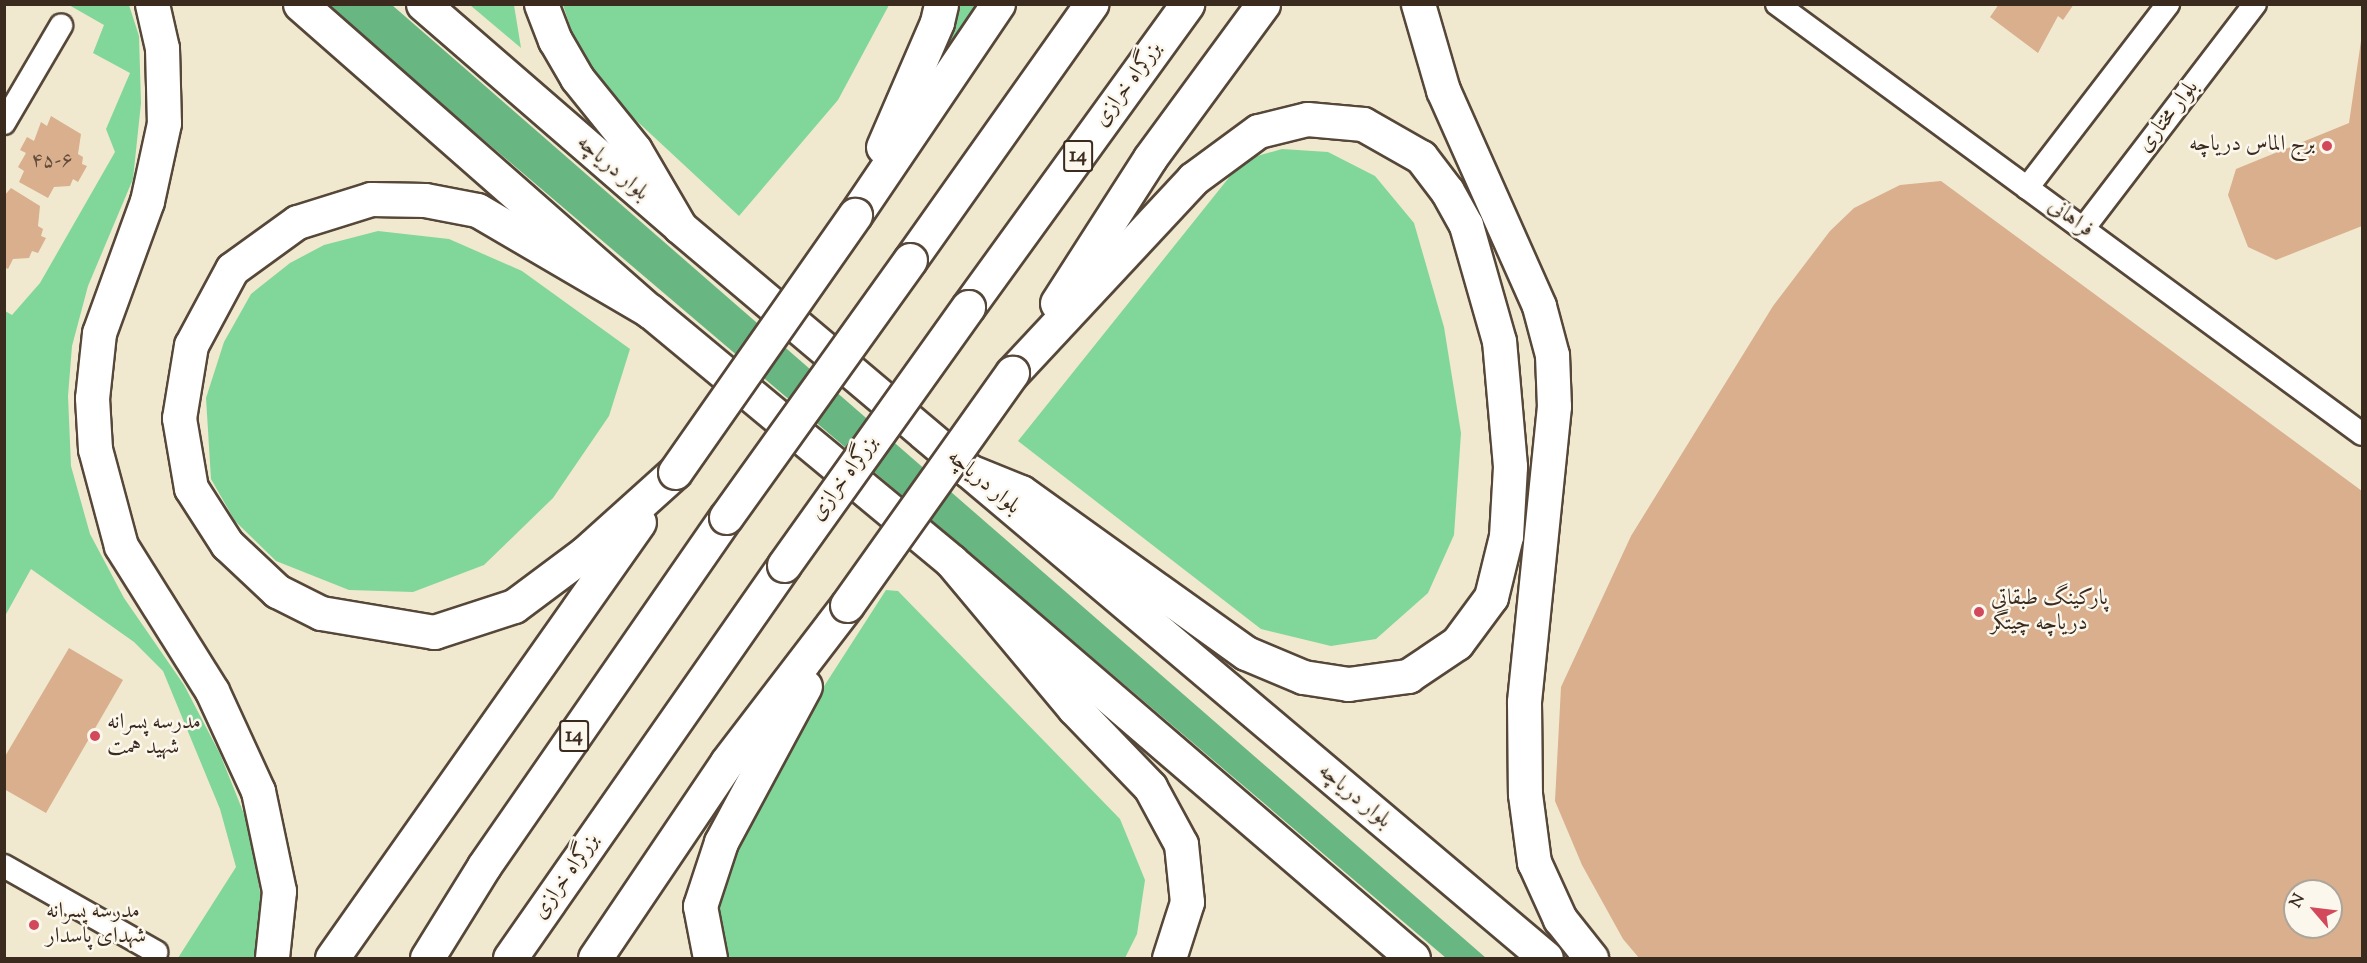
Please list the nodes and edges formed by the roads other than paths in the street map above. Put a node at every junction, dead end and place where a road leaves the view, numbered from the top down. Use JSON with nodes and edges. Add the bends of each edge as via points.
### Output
{"nodes":[{"id":1,"x":152,"y":4,"type":"edge"},
{"id":2,"x":300,"y":4,"type":"edge"},
{"id":3,"x":423,"y":4,"type":"edge"},
{"id":4,"x":541,"y":4,"type":"edge"},
{"id":5,"x":941,"y":4,"type":"edge"},
{"id":6,"x":998,"y":4,"type":"edge"},
{"id":7,"x":1091,"y":4,"type":"edge"},
{"id":8,"x":1187,"y":4,"type":"edge"},
{"id":9,"x":1263,"y":4,"type":"edge"},
{"id":10,"x":1418,"y":4,"type":"edge"},
{"id":11,"x":1777,"y":4,"type":"edge"},
{"id":12,"x":2168,"y":4,"type":"edge"},
{"id":13,"x":2255,"y":4,"type":"edge"},
{"id":14,"x":61,"y":26,"type":"dead end"},
{"id":15,"x":4,"y":123,"type":"edge"},
{"id":16,"x":2027,"y":188,"type":"junction"},
{"id":17,"x":855,"y":215,"type":"junction"},
{"id":18,"x":680,"y":227,"type":"junction"},
{"id":19,"x":2083,"y":229,"type":"junction"},
{"id":20,"x":650,"y":311,"type":"junction"},
{"id":21,"x":1012,"y":373,"type":"junction"},
{"id":22,"x":2362,"y":434,"type":"edge"},
{"id":23,"x":969,"y":471,"type":"junction"},
{"id":24,"x":675,"y":472,"type":"junction"},
{"id":25,"x":951,"y":561,"type":"junction"},
{"id":26,"x":847,"y":605,"type":"junction"},
{"id":27,"x":4,"y":866,"type":"edge"},
{"id":28,"x":156,"y":952,"type":"dead end"},
{"id":29,"x":272,"y":958,"type":"edge"},
{"id":30,"x":332,"y":958,"type":"edge"},
{"id":31,"x":427,"y":958,"type":"edge"},
{"id":32,"x":510,"y":958,"type":"edge"},
{"id":33,"x":595,"y":958,"type":"edge"},
{"id":34,"x":710,"y":958,"type":"edge"},
{"id":35,"x":1169,"y":958,"type":"edge"},
{"id":36,"x":1413,"y":958,"type":"edge"},
{"id":37,"x":1546,"y":958,"type":"edge"},
{"id":38,"x":1591,"y":958,"type":"edge"}],
"edges":[{"from":1,"to":29,"type":"main road","via":[[162,48],[164,123],[147,201],[99,333],[92,398],[95,449],[121,546],[212,691],[258,791],[279,891]]},
{"from":2,"to":20,"type":"main road"},
{"from":3,"to":18,"type":"main road","name":"بلوار دریاچه"},
{"from":4,"to":18,"type":"main road","via":[[555,40],[577,78],[635,150]]},
{"from":5,"to":17,"type":"main road","via":[[937,22]]},
{"from":6,"to":17,"type":"main road"},
{"from":7,"to":31,"type":"main road","number":"14","bridge":true,"via":[[726,517],[484,866]]},
{"from":8,"to":32,"type":"main road","name":"بزرگراه خرازی","number":"14","bridge":true,"via":[[784,565]]},
{"from":9,"to":21,"type":"main road","via":[[1150,158]]},
{"from":10,"to":38,"type":"main road","via":[[1443,90],[1539,306],[1552,355],[1553,418],[1524,702],[1525,794],[1534,862],[1560,920]]},
{"from":11,"to":16,"type":"street","name":"فراهانی"},
{"from":12,"to":16,"type":"street"},
{"from":13,"to":19,"type":"street","name":"بلوار مختاری"},
{"from":14,"to":15,"type":"street"},
{"from":16,"to":19,"type":"street","name":"فراهانی"},
{"from":17,"to":24,"type":"main road","bridge":true},
{"from":18,"to":23,"type":"main road","name":"بلوار دریاچه"},
{"from":19,"to":22,"type":"street","name":"فراهانی"},
{"from":20,"to":24,"type":"main road","via":[[477,210],[425,200],[371,199],[297,222],[232,268],[191,345],[179,418],[191,488],[227,544],[277,591],[321,613],[434,632],[514,606],[585,553]]},
{"from":20,"to":25,"type":"main road"},
{"from":21,"to":23,"type":"main road","via":[[1193,179],[1258,131],[1307,119],[1363,124],[1420,157],[1447,191],[1466,225],[1499,341],[1510,466],[1506,536],[1491,597],[1457,643],[1408,676],[1348,684],[1303,677],[1246,653],[1021,492]]},
{"from":21,"to":26,"type":"main road","bridge":true},
{"from":23,"to":37,"type":"main road","name":"بلوار دریاچه"},
{"from":24,"to":30,"type":"main road"},
{"from":25,"to":35,"type":"main road","via":[[1074,708],[1150,787],[1181,844],[1187,902]]},
{"from":25,"to":36,"type":"main road"},
{"from":26,"to":33,"type":"main road","via":[[727,762]]},
{"from":26,"to":34,"type":"main road","via":[[721,842],[700,906]]},
{"from":27,"to":28,"type":"street"}]}
